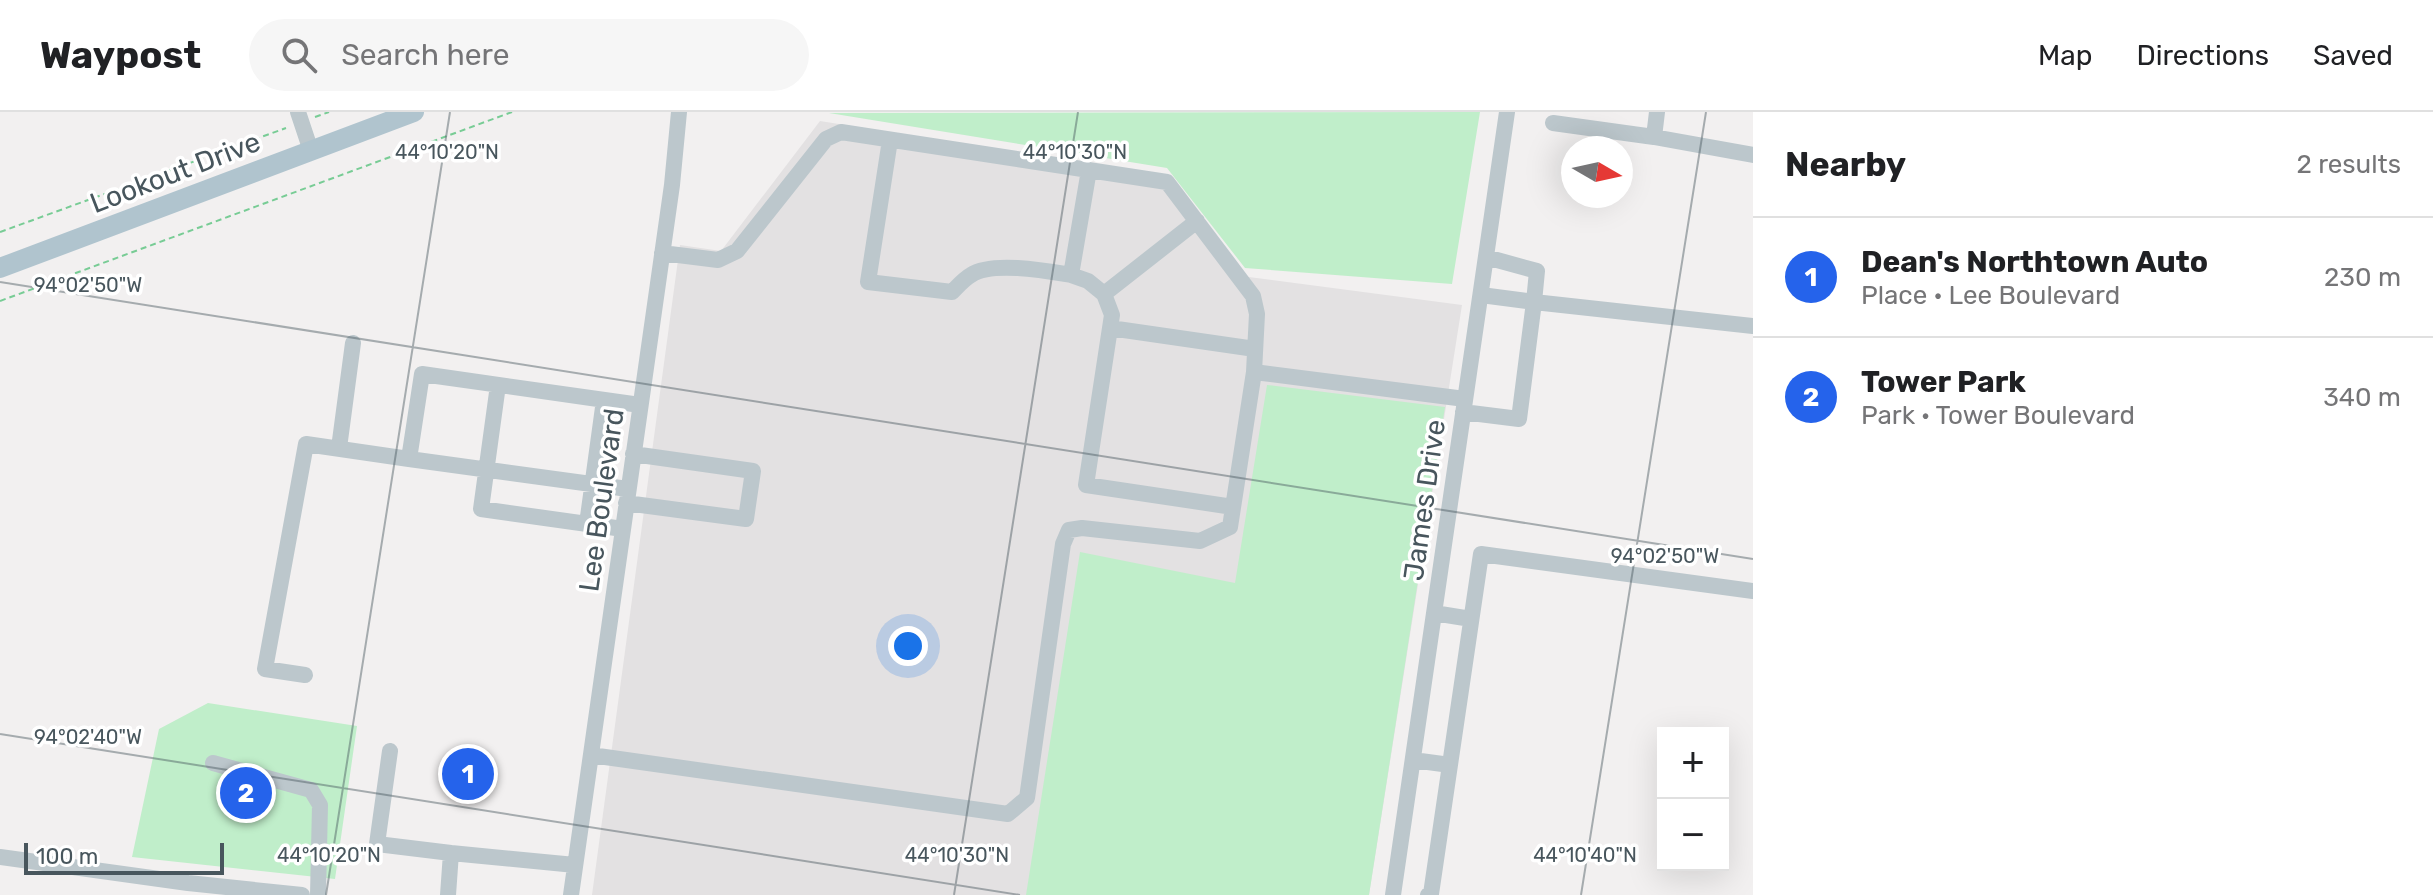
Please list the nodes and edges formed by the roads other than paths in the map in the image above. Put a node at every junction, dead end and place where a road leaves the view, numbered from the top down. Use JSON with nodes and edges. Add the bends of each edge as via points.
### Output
{"nodes":[{"id":1,"x":414,"y":112,"type":"edge"},
{"id":2,"x":679,"y":112,"type":"edge"},
{"id":3,"x":1507,"y":112,"type":"edge"},
{"id":4,"x":1657,"y":112,"type":"edge"},
{"id":5,"x":299,"y":117,"type":"edge"},
{"id":6,"x":1553,"y":123,"type":"dead end"},
{"id":7,"x":1654,"y":137,"type":"junction"},
{"id":8,"x":890,"y":140,"type":"junction"},
{"id":9,"x":311,"y":151,"type":"junction"},
{"id":10,"x":1753,"y":155,"type":"edge"},
{"id":11,"x":1089,"y":170,"type":"junction"},
{"id":12,"x":1197,"y":221,"type":"junction"},
{"id":13,"x":662,"y":253,"type":"junction"},
{"id":14,"x":1486,"y":257,"type":"junction"},
{"id":15,"x":0,"y":268,"type":"edge"},
{"id":16,"x":1071,"y":275,"type":"junction"},
{"id":17,"x":1104,"y":294,"type":"junction"},
{"id":18,"x":1481,"y":295,"type":"junction"},
{"id":19,"x":1534,"y":302,"type":"junction"},
{"id":20,"x":1753,"y":326,"type":"edge"},
{"id":21,"x":1110,"y":328,"type":"junction"},
{"id":22,"x":353,"y":343,"type":"dead end"},
{"id":23,"x":1255,"y":349,"type":"junction"},
{"id":24,"x":1254,"y":372,"type":"junction"},
{"id":25,"x":498,"y":385,"type":"junction"},
{"id":26,"x":604,"y":400,"type":"junction"},
{"id":27,"x":640,"y":405,"type":"junction"},
{"id":28,"x":1464,"y":406,"type":"junction"},
{"id":29,"x":339,"y":448,"type":"junction"},
{"id":30,"x":633,"y":454,"type":"junction"},
{"id":31,"x":409,"y":459,"type":"junction"},
{"id":32,"x":487,"y":469,"type":"junction"},
{"id":33,"x":593,"y":484,"type":"junction"},
{"id":34,"x":627,"y":496,"type":"junction"},
{"id":35,"x":1233,"y":507,"type":"junction"},
{"id":36,"x":587,"y":524,"type":"junction"},
{"id":37,"x":623,"y":529,"type":"junction"},
{"id":38,"x":1753,"y":591,"type":"edge"},
{"id":39,"x":1434,"y":613,"type":"junction"},
{"id":40,"x":1471,"y":619,"type":"junction"},
{"id":41,"x":305,"y":675,"type":"dead end"},
{"id":42,"x":390,"y":751,"type":"dead end"},
{"id":43,"x":591,"y":755,"type":"junction"},
{"id":44,"x":1413,"y":760,"type":"junction"},
{"id":45,"x":213,"y":763,"type":"dead end"},
{"id":46,"x":1450,"y":765,"type":"junction"},
{"id":47,"x":451,"y":853,"type":"junction"},
{"id":48,"x":0,"y":857,"type":"edge"},
{"id":49,"x":575,"y":865,"type":"junction"},
{"id":50,"x":256,"y":893,"type":"edge"},
{"id":51,"x":302,"y":895,"type":"edge"},
{"id":52,"x":318,"y":895,"type":"edge"},
{"id":53,"x":448,"y":895,"type":"edge"},
{"id":54,"x":571,"y":895,"type":"edge"},
{"id":55,"x":1393,"y":895,"type":"edge"},
{"id":56,"x":1428,"y":895,"type":"edge"}],
"edges":[{"from":1,"to":9,"type":"main road","name":"Lookout Drive"},
{"from":2,"to":13,"type":"street","name":"Lee Boulevard"},
{"from":3,"to":14,"type":"street","name":"James Drive"},
{"from":4,"to":7,"type":"street"},
{"from":5,"to":9,"type":"street"},
{"from":6,"to":7,"type":"street"},
{"from":7,"to":10,"type":"street"},
{"from":8,"to":11,"type":"street"},
{"from":8,"to":13,"type":"street","via":[[841,132],[826,139],[737,251],[718,260]]},
{"from":8,"to":16,"type":"street","via":[[868,282],[952,292],[973,273],[992,269]]},
{"from":9,"to":15,"type":"main road","name":"Lookout Drive"},
{"from":11,"to":12,"type":"street","via":[[1167,182]]},
{"from":11,"to":16,"type":"street"},
{"from":12,"to":17,"type":"street"},
{"from":12,"to":23,"type":"street","via":[[1253,296]]},
{"from":13,"to":27,"type":"street","name":"Lee Boulevard"},
{"from":14,"to":18,"type":"street","name":"James Drive"},
{"from":14,"to":19,"type":"street","via":[[1537,271]]},
{"from":16,"to":17,"type":"street"},
{"from":17,"to":21,"type":"street","via":[[1112,315]]},
{"from":18,"to":19,"type":"street"},
{"from":18,"to":28,"type":"street","name":"James Drive"},
{"from":19,"to":20,"type":"street"},
{"from":19,"to":28,"type":"street","via":[[1519,419]]},
{"from":21,"to":23,"type":"street"},
{"from":21,"to":35,"type":"street","via":[[1086,485]]},
{"from":22,"to":29,"type":"street"},
{"from":23,"to":24,"type":"street"},
{"from":24,"to":28,"type":"street"},
{"from":24,"to":35,"type":"street"},
{"from":25,"to":26,"type":"street"},
{"from":25,"to":31,"type":"street","via":[[422,374]]},
{"from":25,"to":32,"type":"street"},
{"from":26,"to":27,"type":"street"},
{"from":26,"to":33,"type":"street"},
{"from":27,"to":30,"type":"street","name":"Lee Boulevard"},
{"from":28,"to":39,"type":"street","name":"James Drive"},
{"from":29,"to":31,"type":"street"},
{"from":29,"to":41,"type":"street","via":[[306,444],[265,669]]},
{"from":30,"to":34,"type":"street","name":"Lee Boulevard"},
{"from":30,"to":34,"type":"street","via":[[753,471],[746,519]]},
{"from":31,"to":32,"type":"street"},
{"from":32,"to":33,"type":"street"},
{"from":32,"to":36,"type":"street","via":[[481,509]]},
{"from":33,"to":34,"type":"street"},
{"from":33,"to":36,"type":"street"},
{"from":34,"to":37,"type":"street","name":"Lee Boulevard"},
{"from":35,"to":43,"type":"street","via":[[1230,527],[1200,541],[1069,530],[1027,798],[1008,814]]},
{"from":36,"to":37,"type":"street"},
{"from":37,"to":43,"type":"street","name":"Lee Boulevard"},
{"from":38,"to":40,"type":"street","via":[[1481,554]]},
{"from":39,"to":40,"type":"street"},
{"from":39,"to":44,"type":"street","name":"James Drive"},
{"from":40,"to":46,"type":"street"},
{"from":42,"to":47,"type":"street","via":[[377,844]]},
{"from":43,"to":49,"type":"street","name":"Lee Boulevard"},
{"from":44,"to":46,"type":"street"},
{"from":44,"to":55,"type":"street","name":"James Drive"},
{"from":45,"to":52,"type":"street","via":[[311,790],[320,805]]},
{"from":46,"to":56,"type":"street"},
{"from":47,"to":49,"type":"street"},
{"from":47,"to":53,"type":"street"},
{"from":48,"to":50,"type":"street"},
{"from":49,"to":54,"type":"street","name":"Lee Boulevard"},
{"from":50,"to":51,"type":"street"}]}
